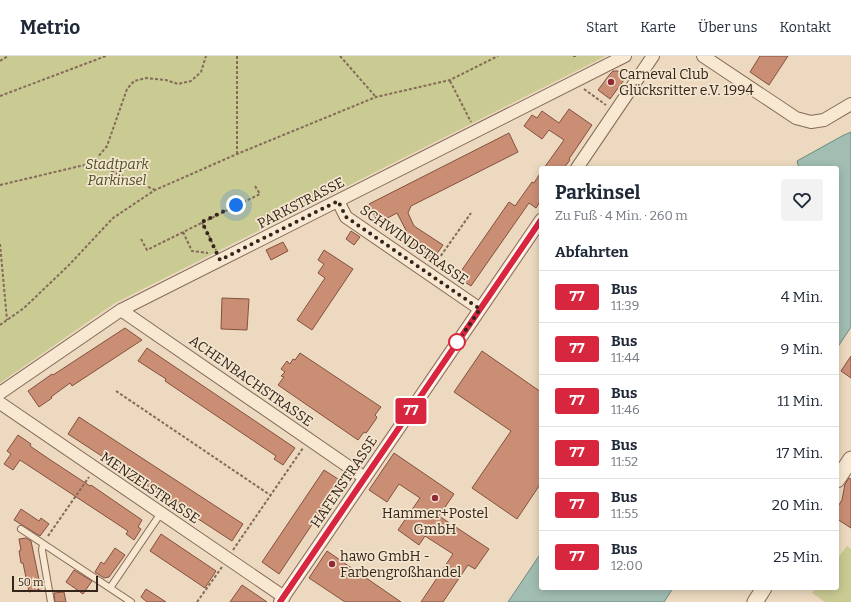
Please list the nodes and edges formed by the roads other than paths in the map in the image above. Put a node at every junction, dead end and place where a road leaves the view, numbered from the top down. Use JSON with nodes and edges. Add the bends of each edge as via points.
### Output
{"nodes":[{"id":1,"x":625,"y":56,"type":"edge"},
{"id":2,"x":653,"y":56,"type":"edge"},
{"id":3,"x":703,"y":56,"type":"edge"},
{"id":4,"x":851,"y":104,"type":"edge"},
{"id":5,"x":578,"y":166,"type":"edge"},
{"id":6,"x":338,"y":201,"type":"junction"},
{"id":7,"x":539,"y":223,"type":"edge"},
{"id":8,"x":480,"y":309,"type":"junction"},
{"id":9,"x":121,"y":310,"type":"junction"},
{"id":10,"x":0,"y":393,"type":"edge"},
{"id":11,"x":0,"y":403,"type":"edge"},
{"id":12,"x":851,"y":459,"type":"edge"},
{"id":13,"x":839,"y":477,"type":"edge"},
{"id":14,"x":365,"y":478,"type":"junction"},
{"id":15,"x":161,"y":513,"type":"junction"},
{"id":16,"x":21,"y":529,"type":"dead end"},
{"id":17,"x":43,"y":544,"type":"junction"},
{"id":18,"x":110,"y":588,"type":"junction"},
{"id":19,"x":763,"y":590,"type":"edge"},
{"id":20,"x":282,"y":600,"type":"edge"},
{"id":21,"x":51,"y":602,"type":"edge"},
{"id":22,"x":131,"y":602,"type":"edge"},
{"id":23,"x":755,"y":602,"type":"edge"}],
"edges":[{"from":1,"to":6,"type":"street","name":"PARKSTRASSE"},
{"from":2,"to":5,"type":"street"},
{"from":3,"to":4,"type":"street","via":[[796,118],[811,122],[824,120]]},
{"from":6,"to":8,"type":"street","name":"SCHWINDSTRASSE","via":[[346,217]]},
{"from":6,"to":9,"type":"street","name":"PARKSTRASSE","via":[[218,255]]},
{"from":7,"to":8,"type":"street","name":"HAFENSTRASSE"},
{"from":8,"to":14,"type":"street","name":"HAFENSTRASSE"},
{"from":9,"to":10,"type":"street","name":"PARKSTRASSE"},
{"from":9,"to":14,"type":"street","name":"ACHENBACHSTRASSE"},
{"from":11,"to":15,"type":"street","name":"MENZELSTRASSE"},
{"from":12,"to":13,"type":"street"},
{"from":14,"to":20,"type":"street","name":"HAFENSTRASSE"},
{"from":15,"to":18,"type":"lane"},
{"from":15,"to":20,"type":"street","name":"MENZELSTRASSE"},
{"from":16,"to":17,"type":"lane"},
{"from":17,"to":18,"type":"lane"},
{"from":17,"to":21,"type":"lane"},
{"from":18,"to":22,"type":"lane"},
{"from":19,"to":23,"type":"street"}]}
